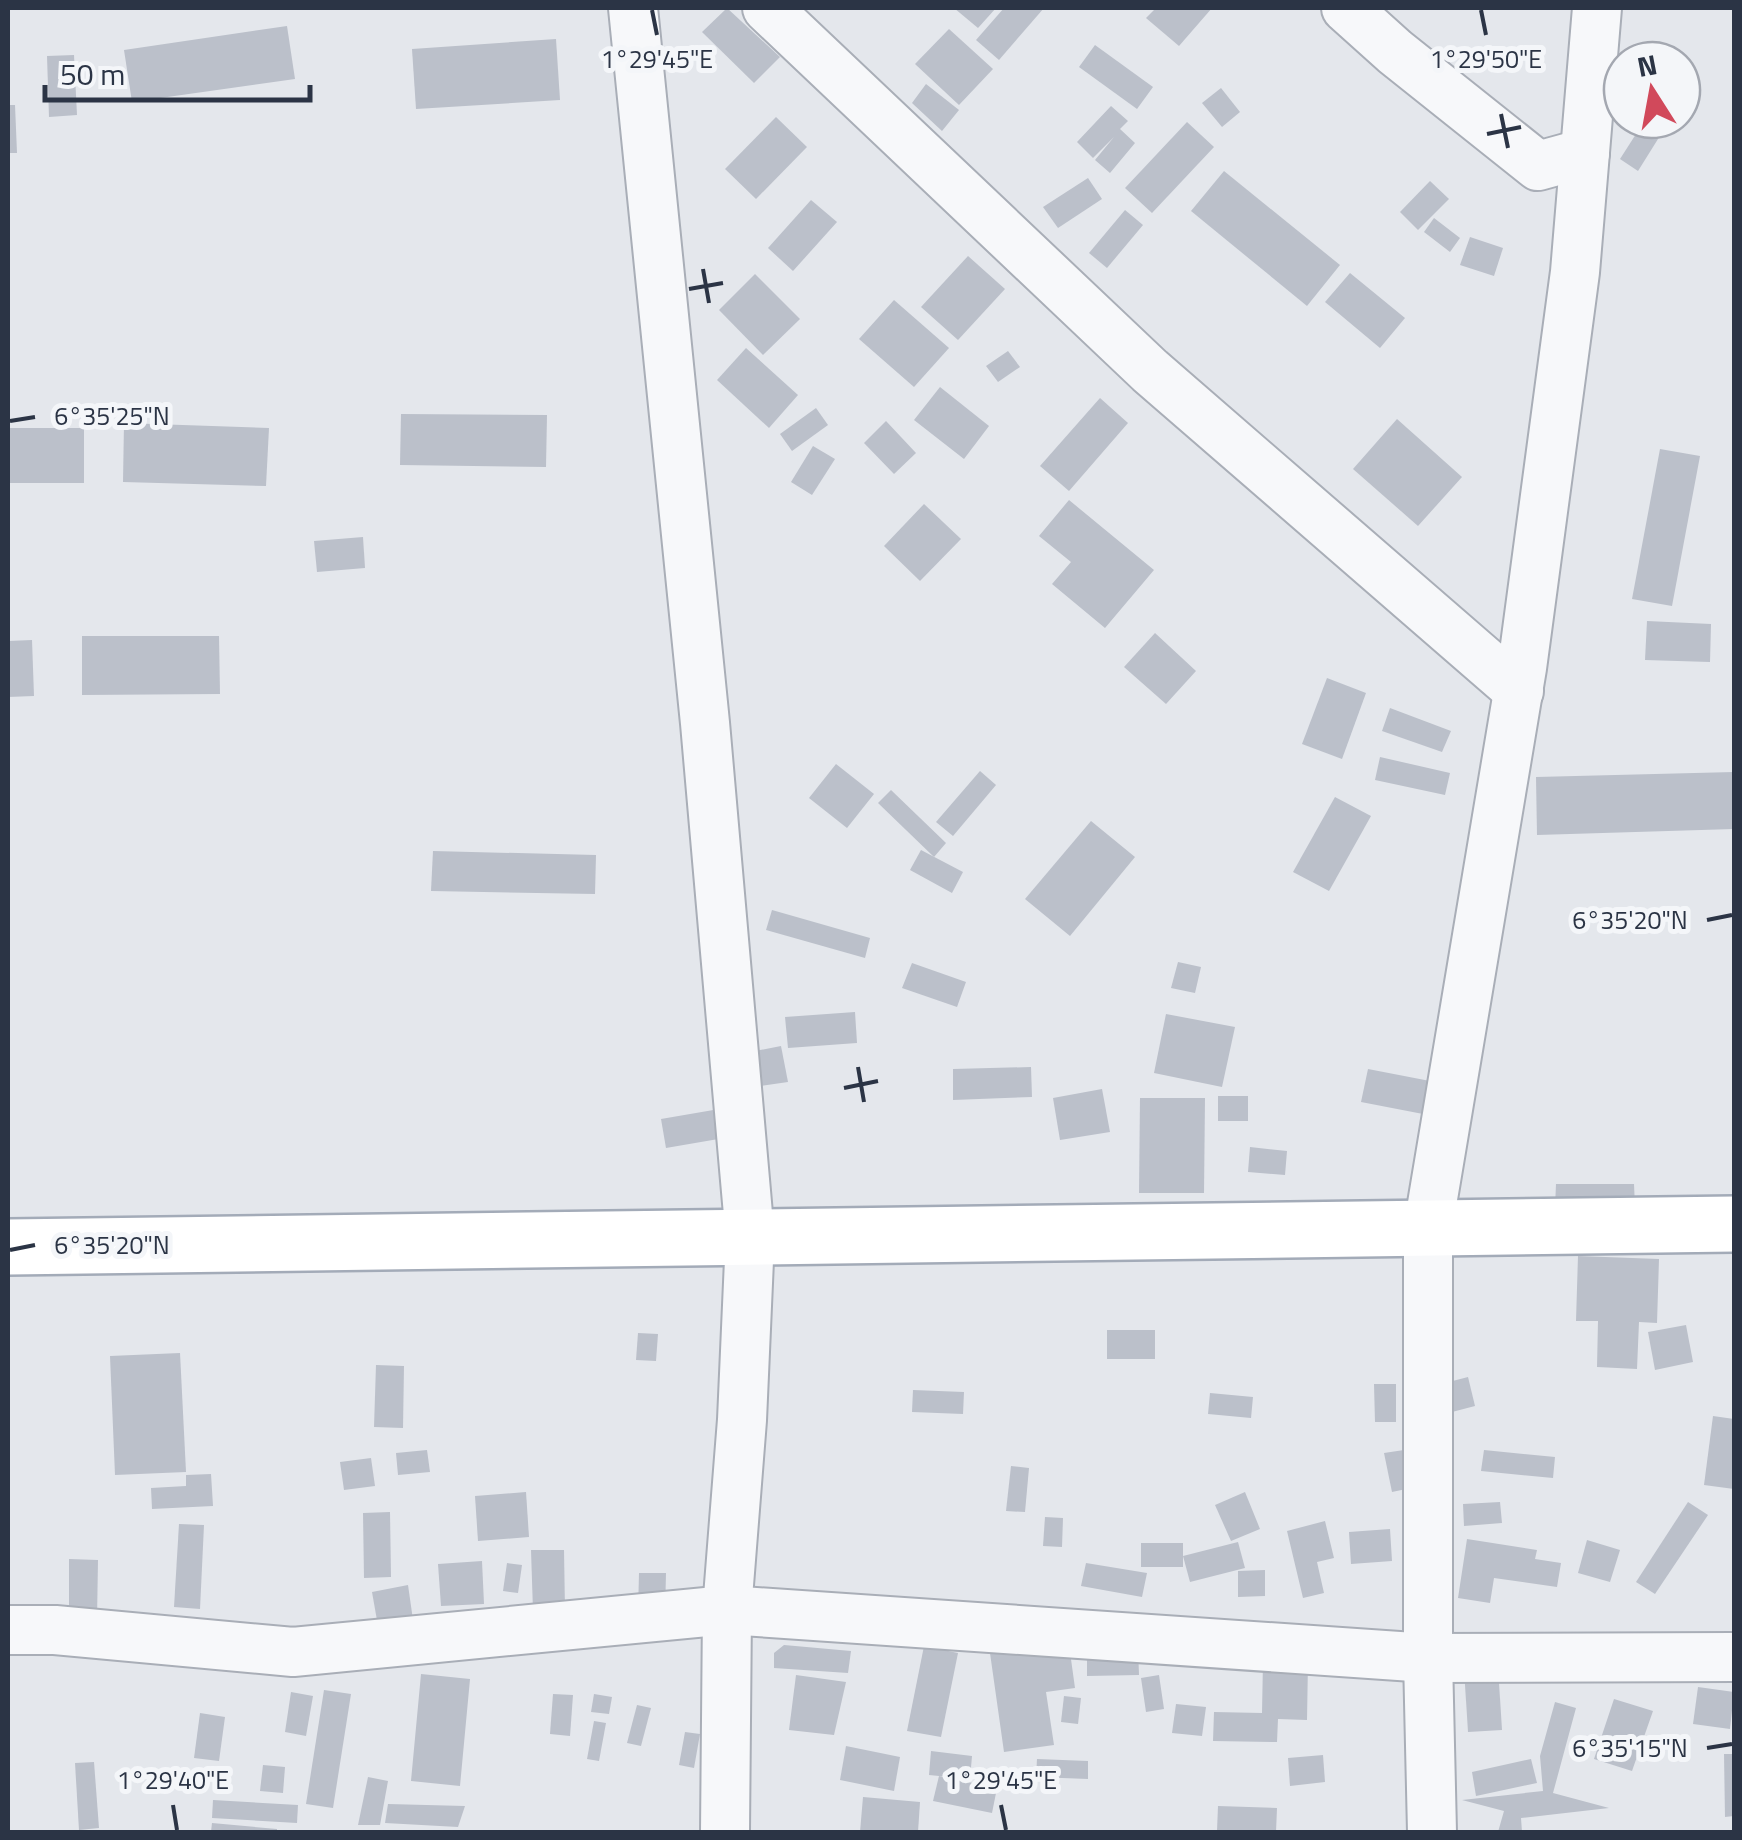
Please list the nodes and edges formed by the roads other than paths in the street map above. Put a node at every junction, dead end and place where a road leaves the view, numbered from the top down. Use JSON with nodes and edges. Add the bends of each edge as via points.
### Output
{"nodes":[{"id":1,"x":633,"y":8,"type":"edge"},
{"id":2,"x":767,"y":8,"type":"edge"},
{"id":3,"x":1346,"y":8,"type":"edge"},
{"id":4,"x":1597,"y":8,"type":"edge"},
{"id":5,"x":1585,"y":153,"type":"junction"},
{"id":6,"x":1519,"y":691,"type":"junction"},
{"id":7,"x":1734,"y":1224,"type":"edge"},
{"id":8,"x":1428,"y":1228,"type":"junction"},
{"id":9,"x":750,"y":1237,"type":"junction"},
{"id":10,"x":8,"y":1247,"type":"edge"},
{"id":11,"x":727,"y":1610,"type":"junction"},
{"id":12,"x":8,"y":1630,"type":"edge"},
{"id":13,"x":1734,"y":1656,"type":"edge"},
{"id":14,"x":1428,"y":1658,"type":"junction"},
{"id":15,"x":724,"y":1832,"type":"edge"},
{"id":16,"x":1432,"y":1832,"type":"edge"}],
"edges":[{"from":1,"to":9,"type":"street"},
{"from":2,"to":6,"type":"street","via":[[1150,371]]},
{"from":3,"to":5,"type":"street","via":[[1538,166]]},
{"from":4,"to":5,"type":"street"},
{"from":5,"to":6,"type":"street"},
{"from":6,"to":8,"type":"street"},
{"from":7,"to":8,"type":"main road"},
{"from":8,"to":9,"type":"main road"},
{"from":8,"to":14,"type":"street"},
{"from":9,"to":10,"type":"main road"},
{"from":9,"to":11,"type":"street"},
{"from":11,"to":12,"type":"street","via":[[294,1652]]},
{"from":11,"to":14,"type":"street"},
{"from":11,"to":15,"type":"street"},
{"from":13,"to":14,"type":"street"},
{"from":14,"to":16,"type":"street"}]}
